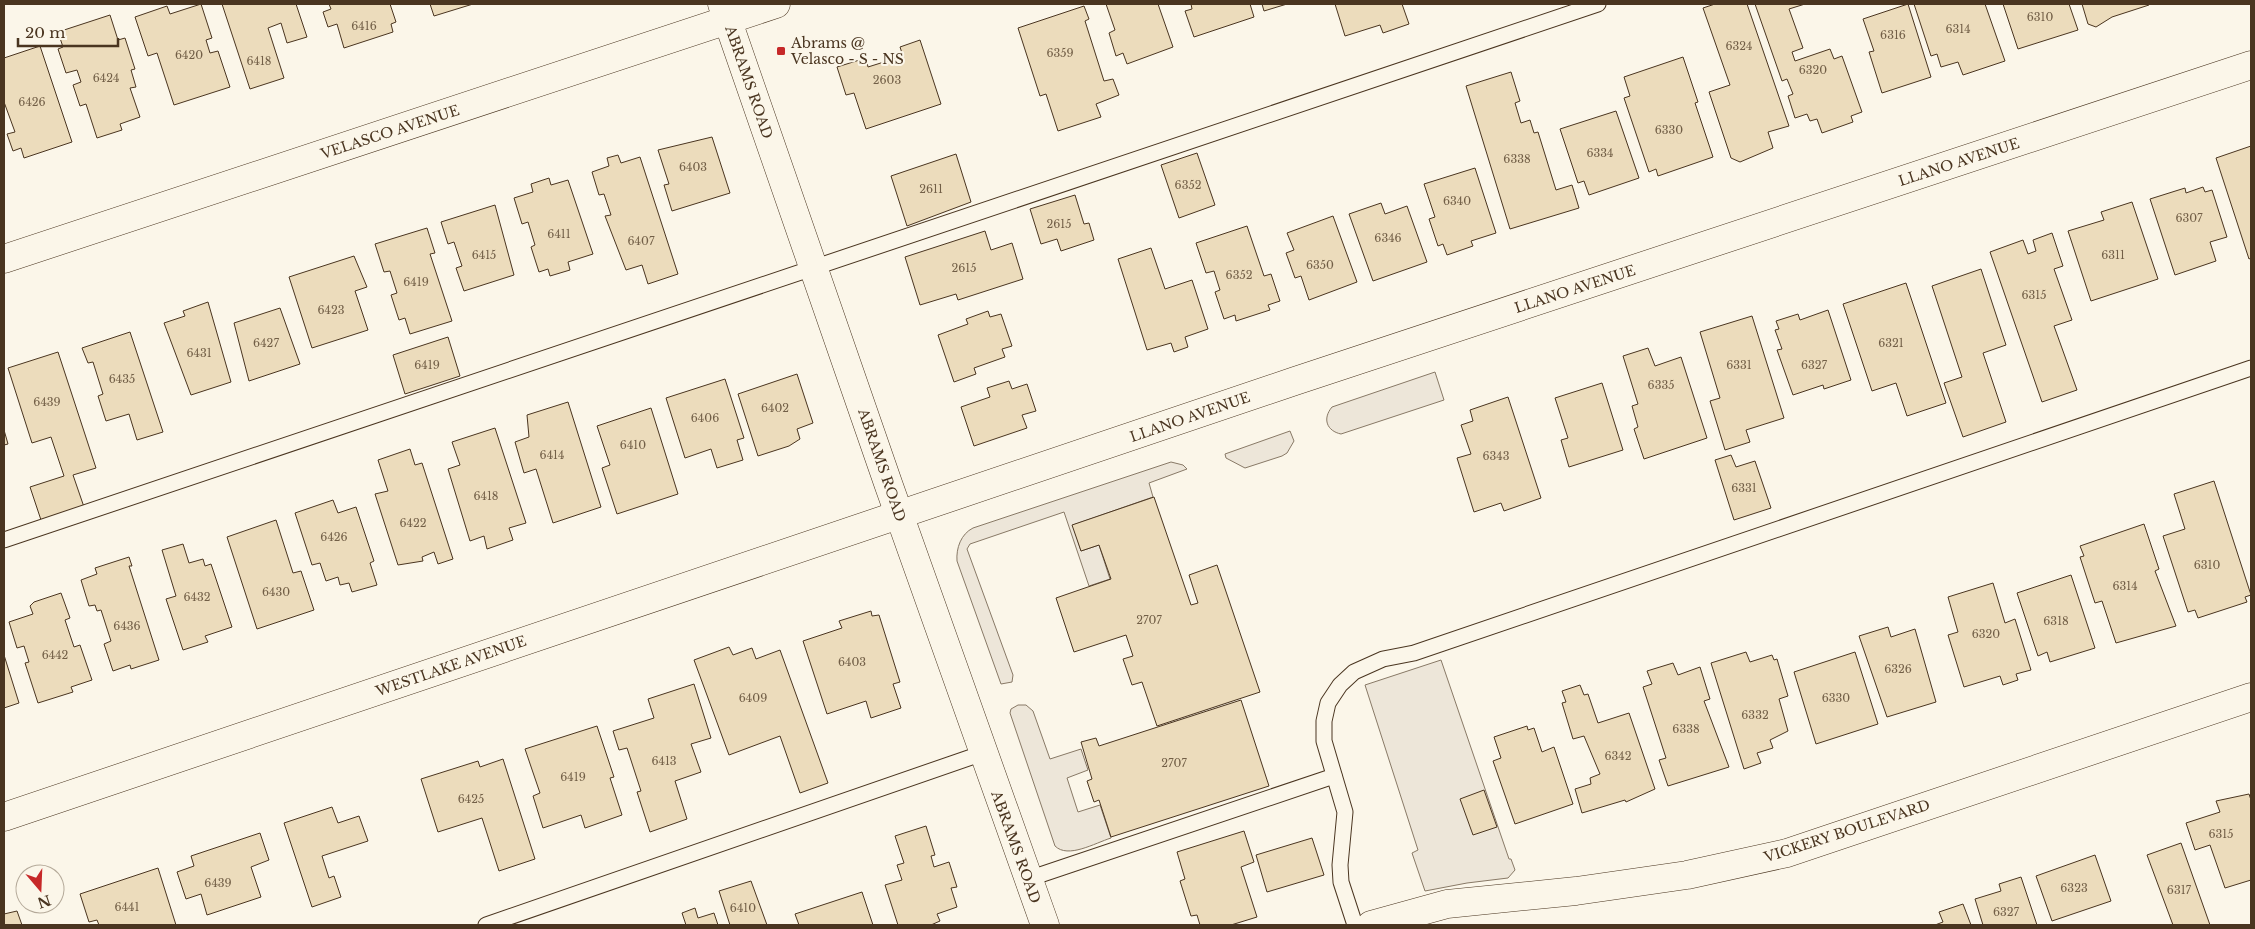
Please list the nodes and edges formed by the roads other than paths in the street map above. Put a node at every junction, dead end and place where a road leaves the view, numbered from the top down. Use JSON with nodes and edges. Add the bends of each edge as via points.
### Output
{"nodes":[{"id":1,"x":776,"y":4,"type":"edge"},
{"id":2,"x":1598,"y":4,"type":"edge"},
{"id":3,"x":724,"y":12,"type":"edge"},
{"id":4,"x":2251,"y":65,"type":"edge"},
{"id":5,"x":4,"y":259,"type":"edge"},
{"id":6,"x":813,"y":268,"type":"junction"},
{"id":7,"x":2251,"y":368,"type":"edge"},
{"id":8,"x":899,"y":515,"type":"junction"},
{"id":9,"x":4,"y":540,"type":"edge"},
{"id":10,"x":2251,"y":697,"type":"edge"},
{"id":11,"x":983,"y":753,"type":"junction"},
{"id":12,"x":1334,"y":776,"type":"junction"},
{"id":13,"x":4,"y":817,"type":"edge"},
{"id":14,"x":1028,"y":879,"type":"junction"},
{"id":15,"x":486,"y":925,"type":"edge"},
{"id":16,"x":1044,"y":925,"type":"edge"},
{"id":17,"x":1355,"y":925,"type":"edge"},
{"id":18,"x":1372,"y":925,"type":"edge"}],
"edges":[{"from":1,"to":3,"type":"street","name":"VELASCO AVENUE"},
{"from":2,"to":6,"type":"lane"},
{"from":3,"to":5,"type":"street","name":"VELASCO AVENUE"},
{"from":3,"to":6,"type":"street","name":"ABRAMS ROAD"},
{"from":4,"to":8,"type":"street","name":"LLANO AVENUE"},
{"from":6,"to":8,"type":"street","name":"ABRAMS ROAD"},
{"from":6,"to":9,"type":"lane"},
{"from":7,"to":12,"type":"lane","via":[[1414,653],[1368,665],[1340,685],[1328,704],[1324,741]]},
{"from":8,"to":11,"type":"street","name":"ABRAMS ROAD"},
{"from":8,"to":13,"type":"street","name":"WESTLAKE AVENUE"},
{"from":10,"to":18,"type":"street","name":"VICKERY BOULEVARD","via":[[1787,853],[1678,876],[1576,891],[1447,904]]},
{"from":11,"to":14,"type":"street","name":"ABRAMS ROAD"},
{"from":11,"to":15,"type":"lane"},
{"from":12,"to":14,"type":"lane"},
{"from":12,"to":17,"type":"lane","via":[[1345,812],[1341,882]]},
{"from":14,"to":16,"type":"street","name":"ABRAMS ROAD"}]}
